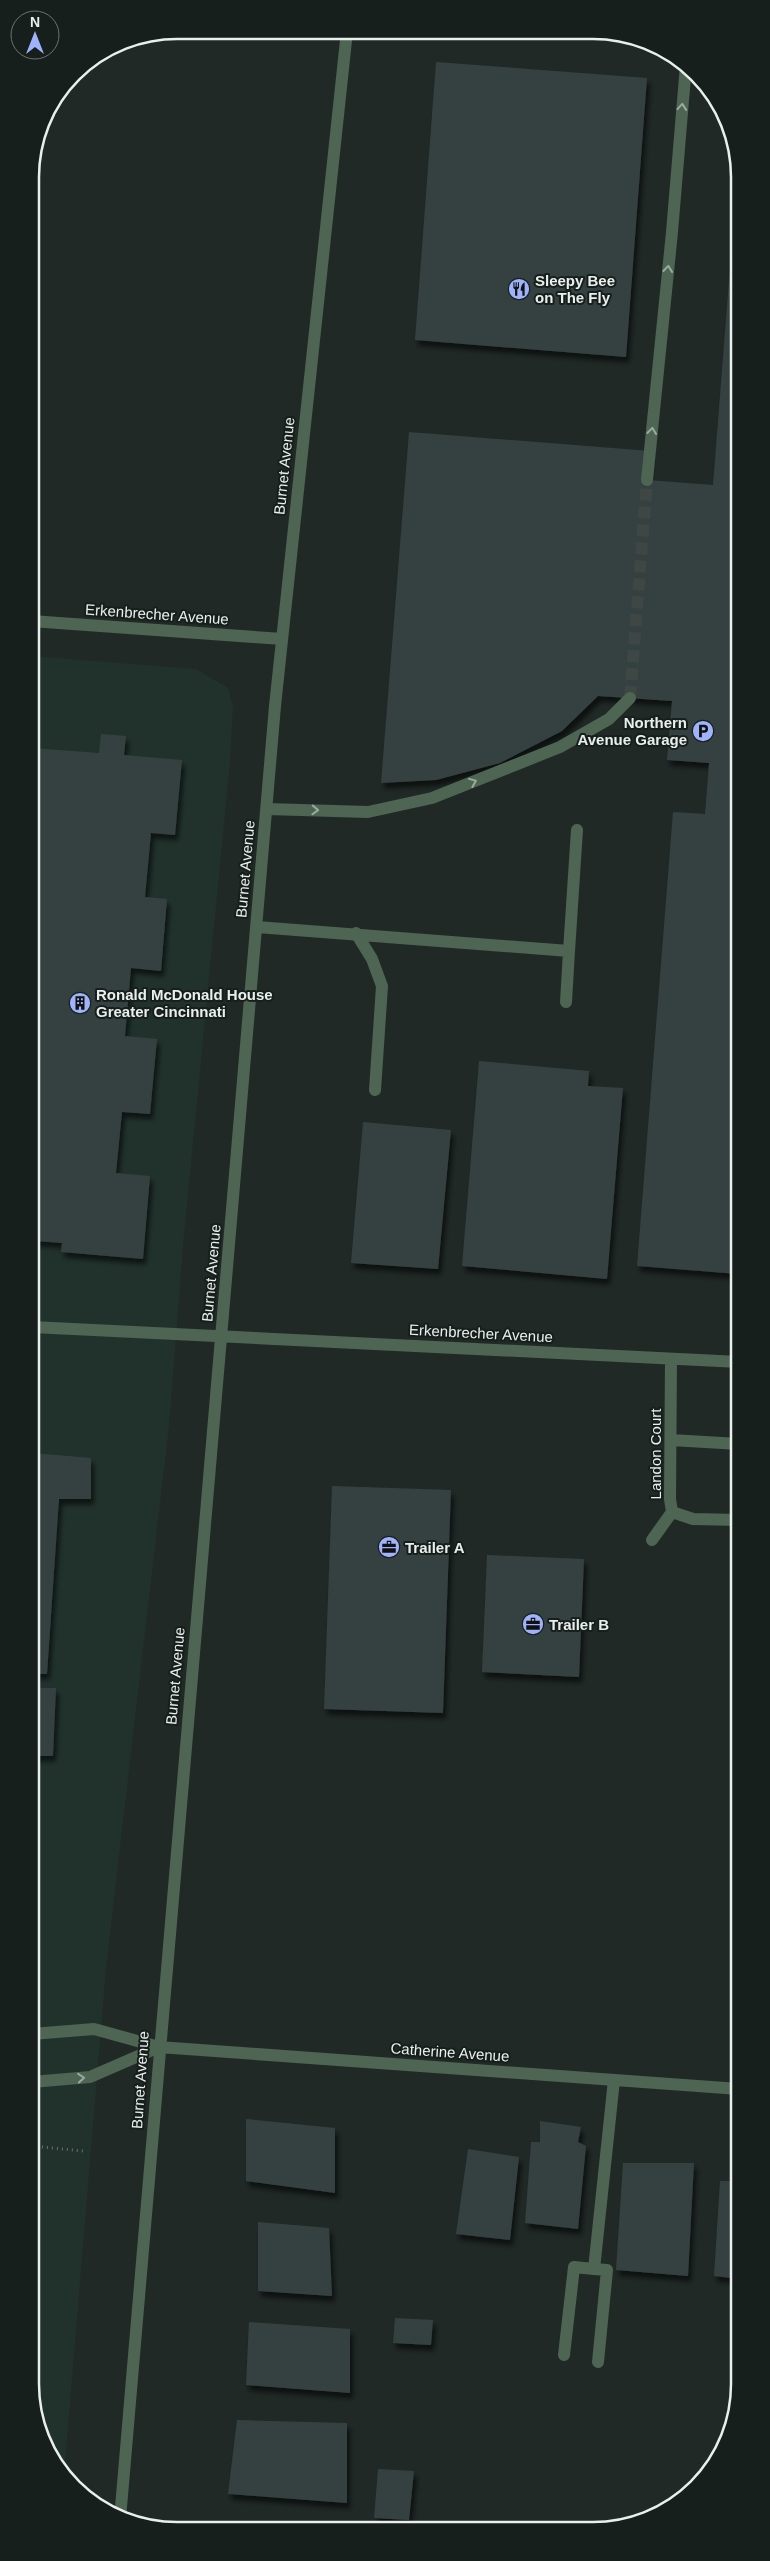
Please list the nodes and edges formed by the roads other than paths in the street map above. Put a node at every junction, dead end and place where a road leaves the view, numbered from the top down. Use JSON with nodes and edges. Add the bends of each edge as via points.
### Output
{"nodes":[{"id":1,"x":346,"y":39,"type":"edge"},
{"id":2,"x":685,"y":74,"type":"edge"},
{"id":3,"x":647,"y":480,"type":"tunnel mouth"},
{"id":4,"x":39,"y":622,"type":"edge"},
{"id":5,"x":282,"y":639,"type":"junction"},
{"id":6,"x":630,"y":698,"type":"tunnel mouth"},
{"id":7,"x":267,"y":809,"type":"junction"},
{"id":8,"x":577,"y":830,"type":"dead end"},
{"id":9,"x":257,"y":927,"type":"junction"},
{"id":10,"x":356,"y":933,"type":"junction"},
{"id":11,"x":569,"y":951,"type":"junction"},
{"id":12,"x":566,"y":1002,"type":"dead end"},
{"id":13,"x":375,"y":1090,"type":"dead end"},
{"id":14,"x":39,"y":1327,"type":"edge"},
{"id":15,"x":222,"y":1336,"type":"junction"},
{"id":16,"x":671,"y":1359,"type":"junction"},
{"id":17,"x":731,"y":1362,"type":"edge"},
{"id":18,"x":671,"y":1440,"type":"junction"},
{"id":19,"x":731,"y":1444,"type":"edge"},
{"id":20,"x":672,"y":1512,"type":"junction"},
{"id":21,"x":731,"y":1520,"type":"edge"},
{"id":22,"x":652,"y":1540,"type":"dead end"},
{"id":23,"x":39,"y":2033,"type":"edge"},
{"id":24,"x":159,"y":2047,"type":"junction"},
{"id":25,"x":614,"y":2080,"type":"junction"},
{"id":26,"x":39,"y":2081,"type":"edge"},
{"id":27,"x":731,"y":2088,"type":"edge"},
{"id":28,"x":594,"y":2268,"type":"junction"},
{"id":29,"x":564,"y":2355,"type":"dead end"},
{"id":30,"x":598,"y":2362,"type":"dead end"},
{"id":31,"x":121,"y":2510,"type":"edge"}],
"edges":[{"from":1,"to":5,"type":"street","name":"Burnet Avenue"},
{"from":3,"to":2,"type":"street","one_way":true},
{"from":4,"to":5,"type":"street","name":"Erkenbrecher Avenue"},
{"from":5,"to":7,"type":"street","name":"Burnet Avenue"},
{"from":7,"to":6,"type":"street","one_way":true,"via":[[368,812],[432,798],[560,747],[609,719]]},
{"from":7,"to":9,"type":"street","name":"Burnet Avenue"},
{"from":8,"to":11,"type":"street"},
{"from":9,"to":10,"type":"street"},
{"from":9,"to":15,"type":"street","name":"Burnet Avenue"},
{"from":10,"to":11,"type":"street"},
{"from":10,"to":13,"type":"street","via":[[372,959],[382,986]]},
{"from":11,"to":12,"type":"street"},
{"from":14,"to":15,"type":"street","name":"Erkenbrecher Avenue"},
{"from":15,"to":16,"type":"street","name":"Erkenbrecher Avenue"},
{"from":15,"to":24,"type":"street","name":"Burnet Avenue"},
{"from":16,"to":17,"type":"street","name":"Erkenbrecher Avenue"},
{"from":16,"to":18,"type":"street","name":"Landon Court"},
{"from":18,"to":19,"type":"street"},
{"from":18,"to":20,"type":"street","name":"Landon Court"},
{"from":20,"to":21,"type":"street","name":"Landon Court","via":[[693,1519]]},
{"from":20,"to":22,"type":"street"},
{"from":23,"to":24,"type":"street","name":"Catherine Avenue","via":[[94,2029]]},
{"from":24,"to":25,"type":"street","name":"Catherine Avenue"},
{"from":26,"to":24,"type":"street","name":"Catherine Avenue","one_way":true,"via":[[90,2077]]},
{"from":24,"to":31,"type":"street","name":"Burnet Avenue"},
{"from":25,"to":27,"type":"street","name":"Catherine Avenue"},
{"from":25,"to":28,"type":"street"},
{"from":28,"to":29,"type":"street","via":[[574,2267]]},
{"from":28,"to":30,"type":"street","via":[[607,2270]]}]}
